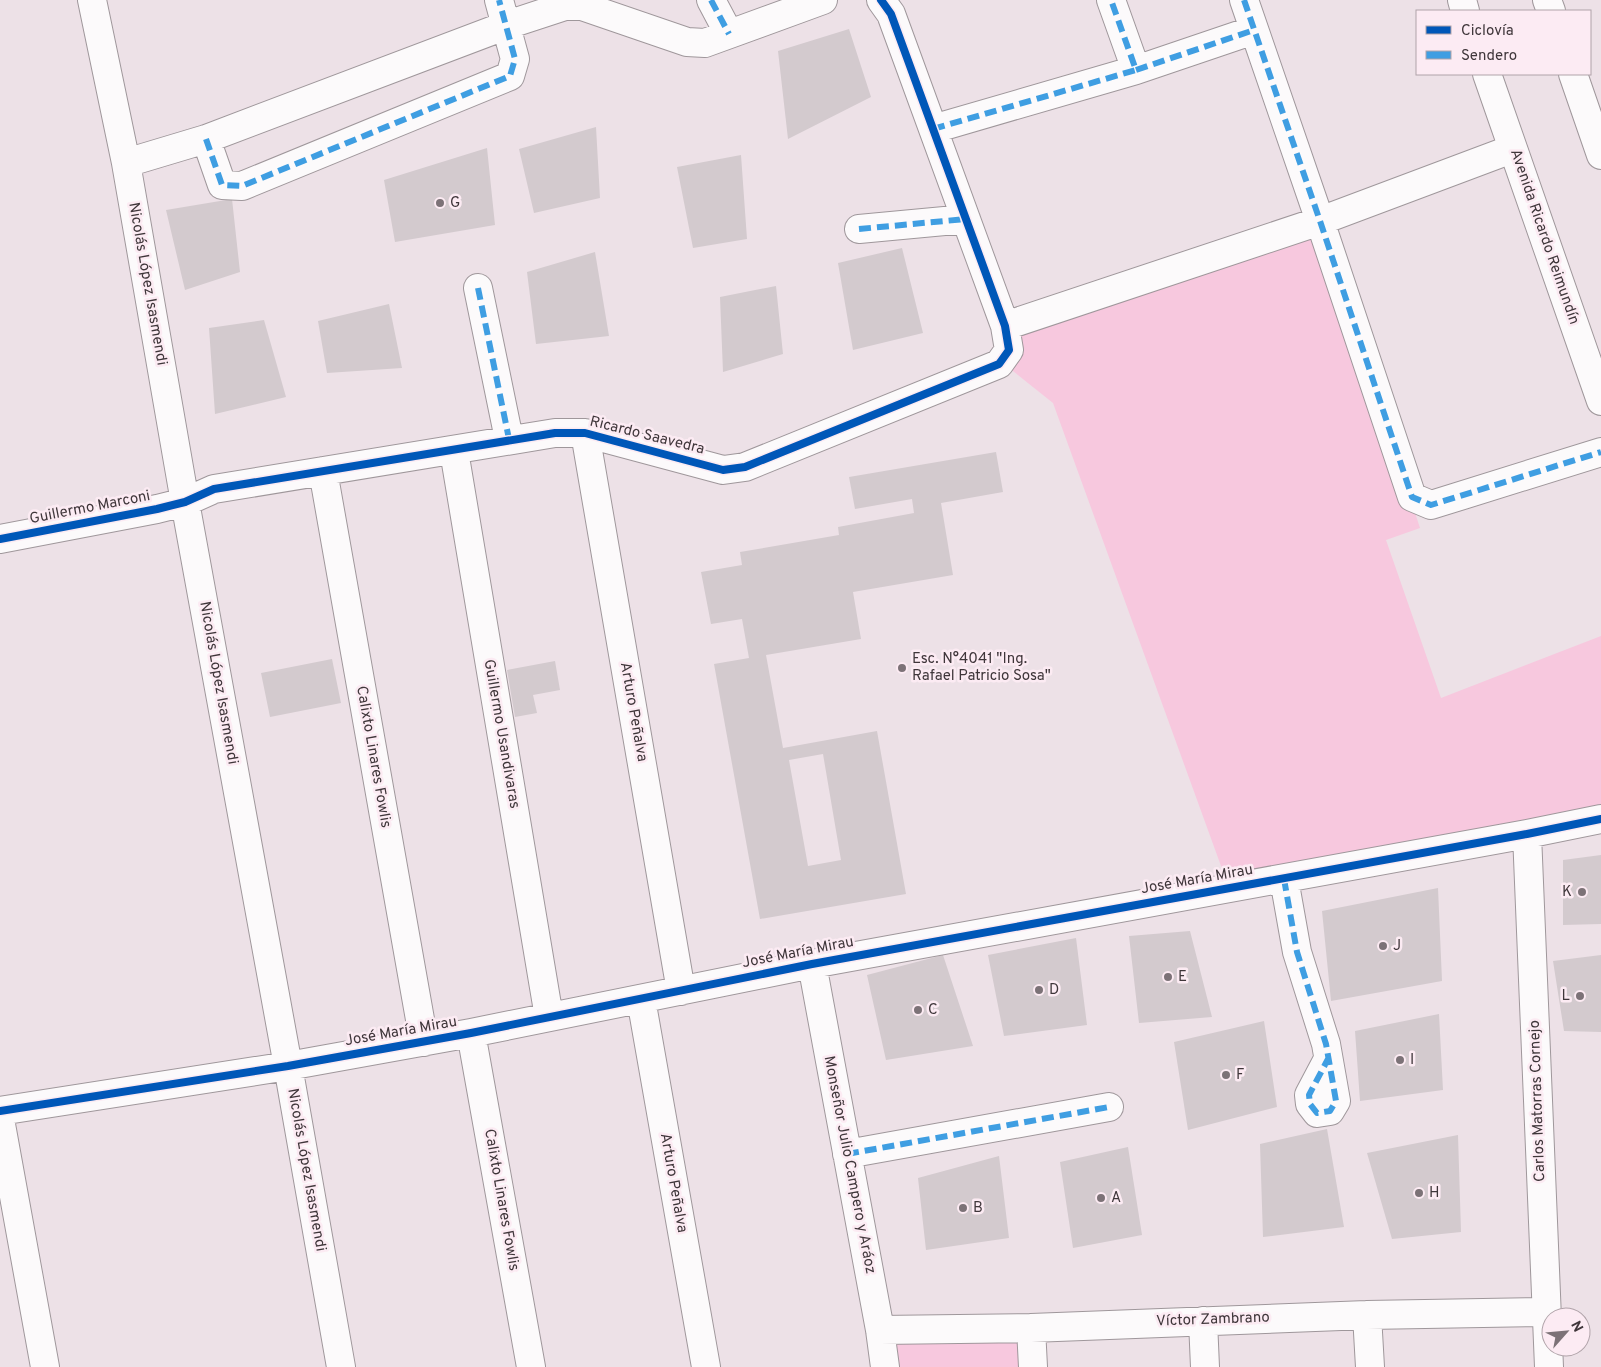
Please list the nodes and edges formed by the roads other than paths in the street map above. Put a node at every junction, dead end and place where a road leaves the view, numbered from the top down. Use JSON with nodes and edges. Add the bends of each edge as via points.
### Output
{"nodes":[{"id":1,"x":92,"y":0,"type":"edge"},
{"id":2,"x":712,"y":0,"type":"edge"},
{"id":3,"x":823,"y":0,"type":"edge"},
{"id":4,"x":881,"y":0,"type":"edge"},
{"id":5,"x":1111,"y":0,"type":"edge"},
{"id":6,"x":1244,"y":0,"type":"edge"},
{"id":7,"x":503,"y":13,"type":"edge"},
{"id":8,"x":1254,"y":30,"type":"junction"},
{"id":9,"x":729,"y":34,"type":"junction"},
{"id":10,"x":1136,"y":70,"type":"junction"},
{"id":11,"x":1487,"y":75,"type":"edge"},
{"id":12,"x":1572,"y":75,"type":"edge"},
{"id":13,"x":933,"y":129,"type":"junction"},
{"id":14,"x":206,"y":139,"type":"junction"},
{"id":15,"x":1512,"y":149,"type":"junction"},
{"id":16,"x":1601,"y":155,"type":"edge"},
{"id":17,"x":126,"y":164,"type":"junction"},
{"id":18,"x":966,"y":219,"type":"junction"},
{"id":19,"x":1320,"y":221,"type":"junction"},
{"id":20,"x":859,"y":229,"type":"dead end"},
{"id":21,"x":478,"y":288,"type":"dead end"},
{"id":22,"x":1005,"y":326,"type":"junction"},
{"id":23,"x":1601,"y":401,"type":"edge"},
{"id":24,"x":585,"y":433,"type":"junction"},
{"id":25,"x":509,"y":439,"type":"junction"},
{"id":26,"x":454,"y":451,"type":"junction"},
{"id":27,"x":1601,"y":452,"type":"edge"},
{"id":28,"x":323,"y":471,"type":"junction"},
{"id":29,"x":185,"y":502,"type":"junction"},
{"id":30,"x":0,"y":539,"type":"edge"},
{"id":31,"x":1601,"y":819,"type":"edge"},
{"id":32,"x":1527,"y":834,"type":"junction"},
{"id":33,"x":1284,"y":878,"type":"junction"},
{"id":34,"x":812,"y":964,"type":"junction"},
{"id":35,"x":680,"y":991,"type":"junction"},
{"id":36,"x":641,"y":999,"type":"junction"},
{"id":37,"x":549,"y":1017,"type":"junction"},
{"id":38,"x":471,"y":1034,"type":"junction"},
{"id":39,"x":424,"y":1042,"type":"junction"},
{"id":40,"x":1328,"y":1058,"type":"dead end"},
{"id":41,"x":288,"y":1066,"type":"junction"},
{"id":42,"x":1109,"y":1107,"type":"dead end"},
{"id":43,"x":0,"y":1112,"type":"edge"},
{"id":44,"x":0,"y":1119,"type":"edge"},
{"id":45,"x":847,"y":1154,"type":"junction"},
{"id":46,"x":1546,"y":1307,"type":"edge"},
{"id":47,"x":1541,"y":1312,"type":"edge"},
{"id":48,"x":1367,"y":1314,"type":"junction"},
{"id":49,"x":1203,"y":1321,"type":"junction"},
{"id":50,"x":1031,"y":1328,"type":"junction"},
{"id":51,"x":880,"y":1330,"type":"junction"},
{"id":52,"x":45,"y":1367,"type":"edge"},
{"id":53,"x":340,"y":1367,"type":"edge"},
{"id":54,"x":531,"y":1367,"type":"edge"},
{"id":55,"x":706,"y":1367,"type":"edge"},
{"id":56,"x":885,"y":1367,"type":"edge"},
{"id":57,"x":1033,"y":1367,"type":"edge"},
{"id":58,"x":1205,"y":1367,"type":"edge"},
{"id":59,"x":1370,"y":1367,"type":"edge"}],
"edges":[{"from":1,"to":17,"type":"street","name":"Nicolás López Isasmendi"},
{"from":2,"to":9,"type":"street"},
{"from":3,"to":9,"type":"street"},
{"from":4,"to":13,"type":"street","via":[[891,14]]},
{"from":5,"to":10,"type":"street"},
{"from":6,"to":8,"type":"street"},
{"from":7,"to":9,"type":"street","via":[[582,6],[687,42],[705,43]]},
{"from":7,"to":14,"type":"street"},
{"from":7,"to":14,"type":"street","via":[[515,59],[510,76],[242,186],[222,185]]},
{"from":8,"to":10,"type":"street"},
{"from":8,"to":19,"type":"street"},
{"from":10,"to":13,"type":"street"},
{"from":11,"to":15,"type":"street","name":"Avenida Ricardo Reimundín"},
{"from":12,"to":16,"type":"street"},
{"from":13,"to":18,"type":"street"},
{"from":14,"to":17,"type":"street"},
{"from":15,"to":19,"type":"street"},
{"from":15,"to":23,"type":"street","name":"Avenida Ricardo Reimundín"},
{"from":17,"to":29,"type":"street","name":"Nicolás López Isasmendi"},
{"from":18,"to":20,"type":"street"},
{"from":18,"to":22,"type":"street"},
{"from":19,"to":22,"type":"street"},
{"from":19,"to":27,"type":"street","via":[[1412,497],[1431,505]]},
{"from":21,"to":25,"type":"street"},
{"from":22,"to":24,"type":"street","name":"Ricardo Saavedra","via":[[1009,350],[999,364],[745,467],[722,470]]},
{"from":24,"to":25,"type":"street","name":"Ricardo Saavedra"},
{"from":24,"to":35,"type":"street","name":"Arturo Peñalva"},
{"from":25,"to":26,"type":"street","name":"Ricardo Saavedra"},
{"from":26,"to":28,"type":"street","name":"Ricardo Saavedra"},
{"from":26,"to":37,"type":"street","name":"Guillermo Usandivaras"},
{"from":28,"to":29,"type":"street","name":"Ricardo Saavedra","via":[[214,489]]},
{"from":28,"to":39,"type":"street","name":"Calixto Linares Fowlis"},
{"from":29,"to":30,"type":"street","name":"Guillermo Marconi"},
{"from":29,"to":41,"type":"street","name":"Nicolás López Isasmendi"},
{"from":31,"to":32,"type":"street","name":"José María Mirau"},
{"from":32,"to":33,"type":"street","name":"José María Mirau"},
{"from":32,"to":46,"type":"street","name":"Carlos Matorras Cornejo"},
{"from":33,"to":34,"type":"street","name":"José María Mirau"},
{"from":33,"to":40,"type":"street","via":[[1297,952]]},
{"from":34,"to":35,"type":"street","name":"José María Mirau"},
{"from":34,"to":45,"type":"street","name":"Monseñor Julio Campero y Aráoz"},
{"from":35,"to":36,"type":"street","name":"José María Mirau"},
{"from":36,"to":37,"type":"street","name":"José María Mirau"},
{"from":36,"to":55,"type":"street","name":"Arturo Peñalva"},
{"from":37,"to":38,"type":"street","name":"José María Mirau"},
{"from":38,"to":39,"type":"street","name":"José María Mirau"},
{"from":38,"to":54,"type":"street","name":"Calixto Linares Fowlis"},
{"from":39,"to":41,"type":"street","name":"José María Mirau"},
{"from":41,"to":43,"type":"street","name":"José María Mirau"},
{"from":41,"to":53,"type":"street","name":"Nicolás López Isasmendi"},
{"from":42,"to":45,"type":"street"},
{"from":44,"to":52,"type":"street"},
{"from":45,"to":51,"type":"street","name":"Monseñor Julio Campero y Aráoz"},
{"from":47,"to":48,"type":"street","name":"Víctor Zambrano"},
{"from":48,"to":49,"type":"street","name":"Víctor Zambrano"},
{"from":48,"to":59,"type":"street"},
{"from":49,"to":50,"type":"street","name":"Víctor Zambrano"},
{"from":49,"to":58,"type":"street"},
{"from":50,"to":51,"type":"street","name":"Víctor Zambrano"},
{"from":50,"to":57,"type":"street"},
{"from":51,"to":56,"type":"street","name":"Monseñor Julio Campero y Aráoz"}]}
